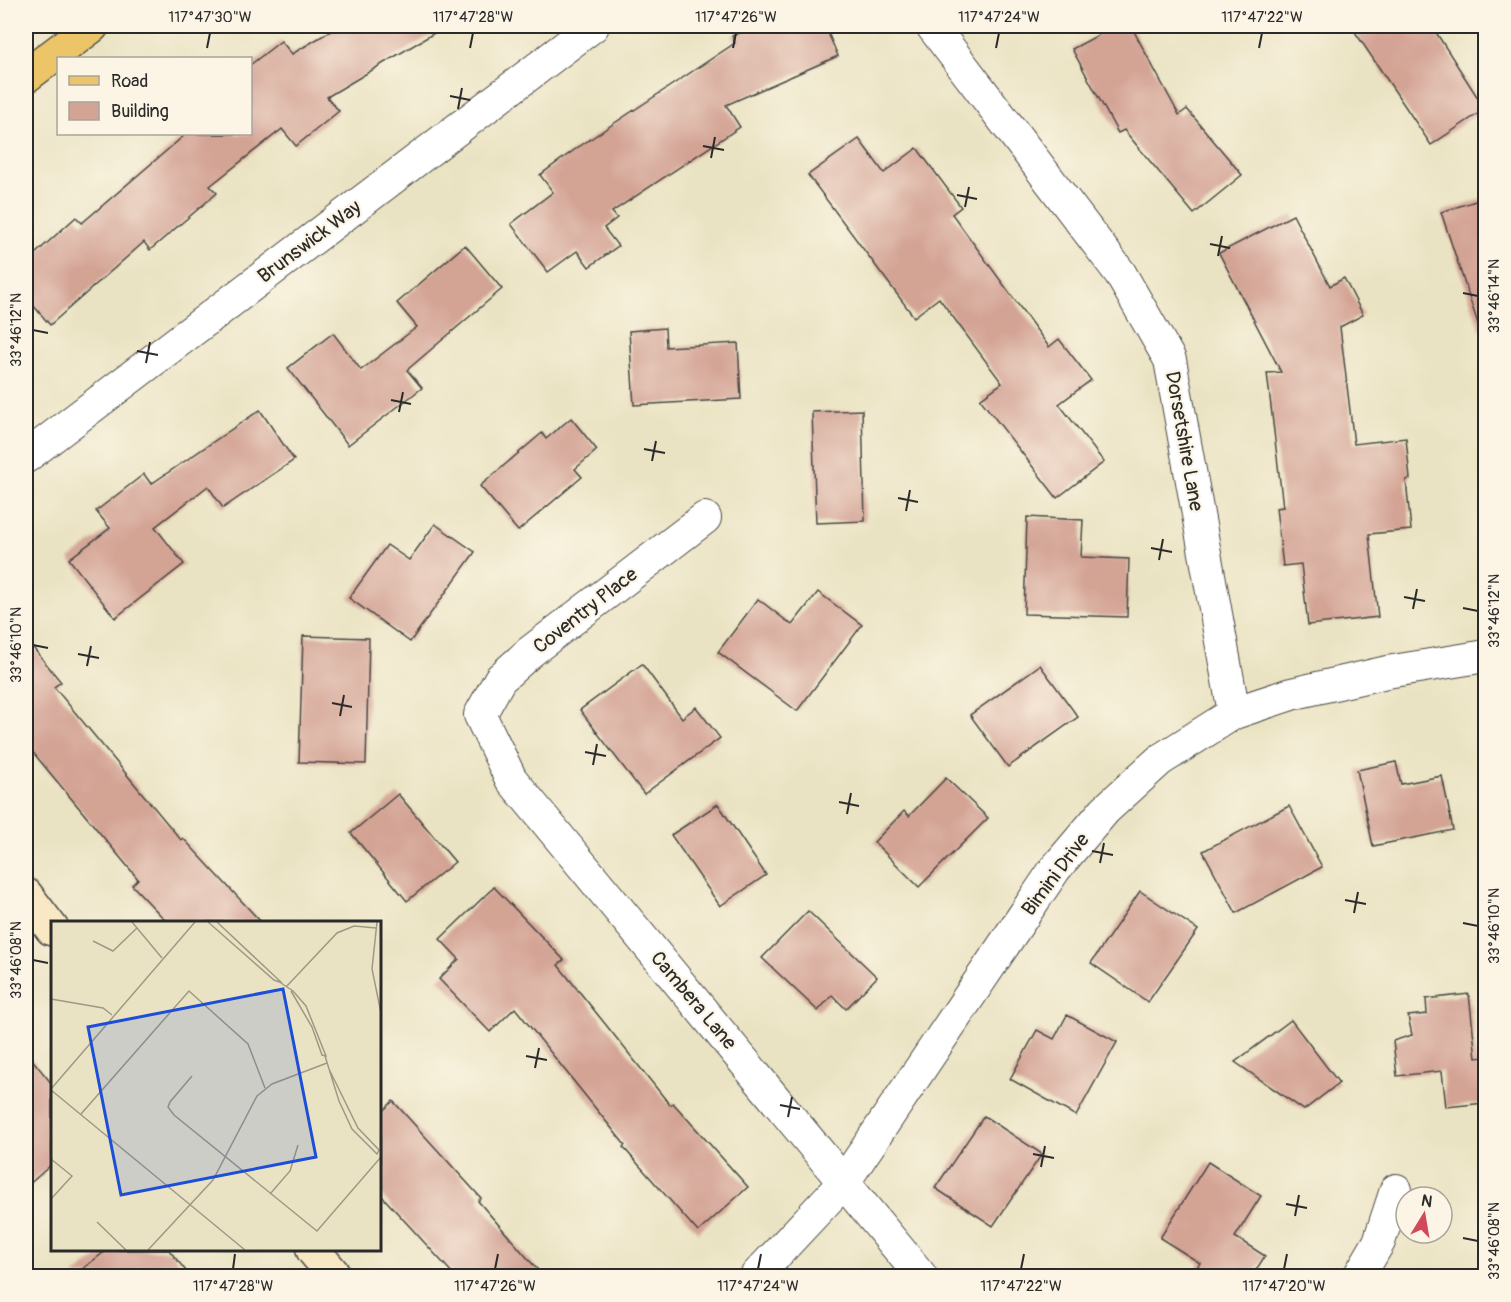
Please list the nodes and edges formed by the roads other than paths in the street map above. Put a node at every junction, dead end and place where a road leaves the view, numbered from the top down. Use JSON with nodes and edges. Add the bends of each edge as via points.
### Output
{"nodes":[{"id":1,"x":92,"y":26,"type":"edge"},
{"id":2,"x":593,"y":26,"type":"edge"},
{"id":3,"x":932,"y":26,"type":"edge"},
{"id":4,"x":26,"y":76,"type":"edge"},
{"id":5,"x":26,"y":457,"type":"edge"},
{"id":6,"x":705,"y":518,"type":"dead end"},
{"id":7,"x":1485,"y":656,"type":"edge"},
{"id":8,"x":1234,"y":713,"type":"junction"},
{"id":9,"x":480,"y":715,"type":"joint"},
{"id":10,"x":26,"y":895,"type":"edge"},
{"id":11,"x":51,"y":928,"type":"edge"},
{"id":12,"x":844,"y":1182,"type":"junction"},
{"id":13,"x":1394,"y":1196,"type":"edge"},
{"id":14,"x":314,"y":1251,"type":"edge"},
{"id":15,"x":335,"y":1276,"type":"edge"},
{"id":16,"x":756,"y":1276,"type":"edge"},
{"id":17,"x":921,"y":1276,"type":"edge"},
{"id":18,"x":1359,"y":1276,"type":"edge"}],
"edges":[{"from":1,"to":4,"type":"main road"},
{"from":2,"to":5,"type":"street","name":"Brunswick Way"},
{"from":3,"to":8,"type":"street","name":"Dorsetshire Lane","via":[[1120,273],[1170,360]]},
{"from":6,"to":9,"type":"street","name":"Coventry Place","via":[[500,679]]},
{"from":7,"to":8,"type":"street","name":"Bimini Drive","via":[[1387,672],[1291,694]]},
{"from":8,"to":12,"type":"street","name":"Bimini Drive","via":[[1160,760],[1105,810],[1055,869]]},
{"from":9,"to":12,"type":"street","name":"Cambera Lane","via":[[512,779]]},
{"from":10,"to":11,"type":"street"},
{"from":12,"to":16,"type":"street","name":"Bimini Drive"},
{"from":12,"to":17,"type":"street","name":"Cambera Lane"},
{"from":13,"to":18,"type":"street","via":[[1379,1242]]},
{"from":14,"to":15,"type":"street"}]}
